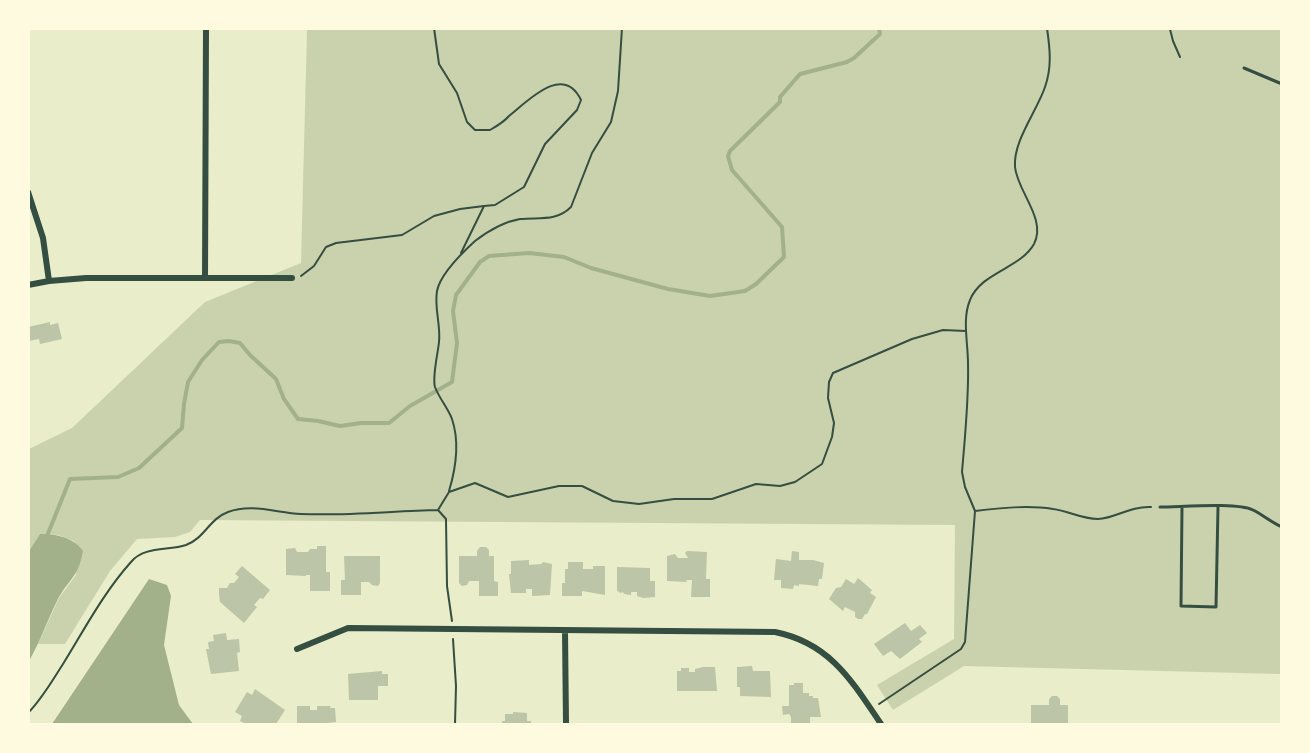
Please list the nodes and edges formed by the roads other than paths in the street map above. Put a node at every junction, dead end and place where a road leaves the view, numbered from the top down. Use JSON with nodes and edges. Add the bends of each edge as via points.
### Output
{"nodes":[{"id":1,"x":207,"y":28,"type":"edge"},
{"id":2,"x":1244,"y":68,"type":"dead end"},
{"id":3,"x":1281,"y":84,"type":"edge"},
{"id":4,"x":28,"y":192,"type":"edge"},
{"id":5,"x":205,"y":278,"type":"junction"},
{"id":6,"x":292,"y":278,"type":"road end"},
{"id":7,"x":49,"y":281,"type":"junction"},
{"id":8,"x":28,"y":285,"type":"edge"},
{"id":9,"x":1160,"y":507,"type":"road end"},
{"id":10,"x":1182,"y":507,"type":"junction"},
{"id":11,"x":1218,"y":507,"type":"junction"},
{"id":12,"x":1281,"y":526,"type":"edge"},
{"id":13,"x":565,"y":631,"type":"junction"},
{"id":14,"x":297,"y":649,"type":"dead end"},
{"id":15,"x":566,"y":724,"type":"edge"},
{"id":16,"x":881,"y":724,"type":"edge"}],
"edges":[{"from":1,"to":5,"type":"street"},
{"from":2,"to":3,"type":"lane"},
{"from":4,"to":7,"type":"street","via":[[43,238]]},
{"from":5,"to":6,"type":"street"},
{"from":5,"to":7,"type":"street"},
{"from":7,"to":8,"type":"street"},
{"from":9,"to":10,"type":"lane"},
{"from":10,"to":11,"type":"lane"},
{"from":10,"to":11,"type":"lane","via":[[1181,606],[1216,607]]},
{"from":11,"to":12,"type":"lane","via":[[1253,509]]},
{"from":13,"to":14,"type":"street","via":[[348,628]]},
{"from":13,"to":15,"type":"street"},
{"from":13,"to":16,"type":"street","via":[[784,634],[808,643],[838,665]]}]}
